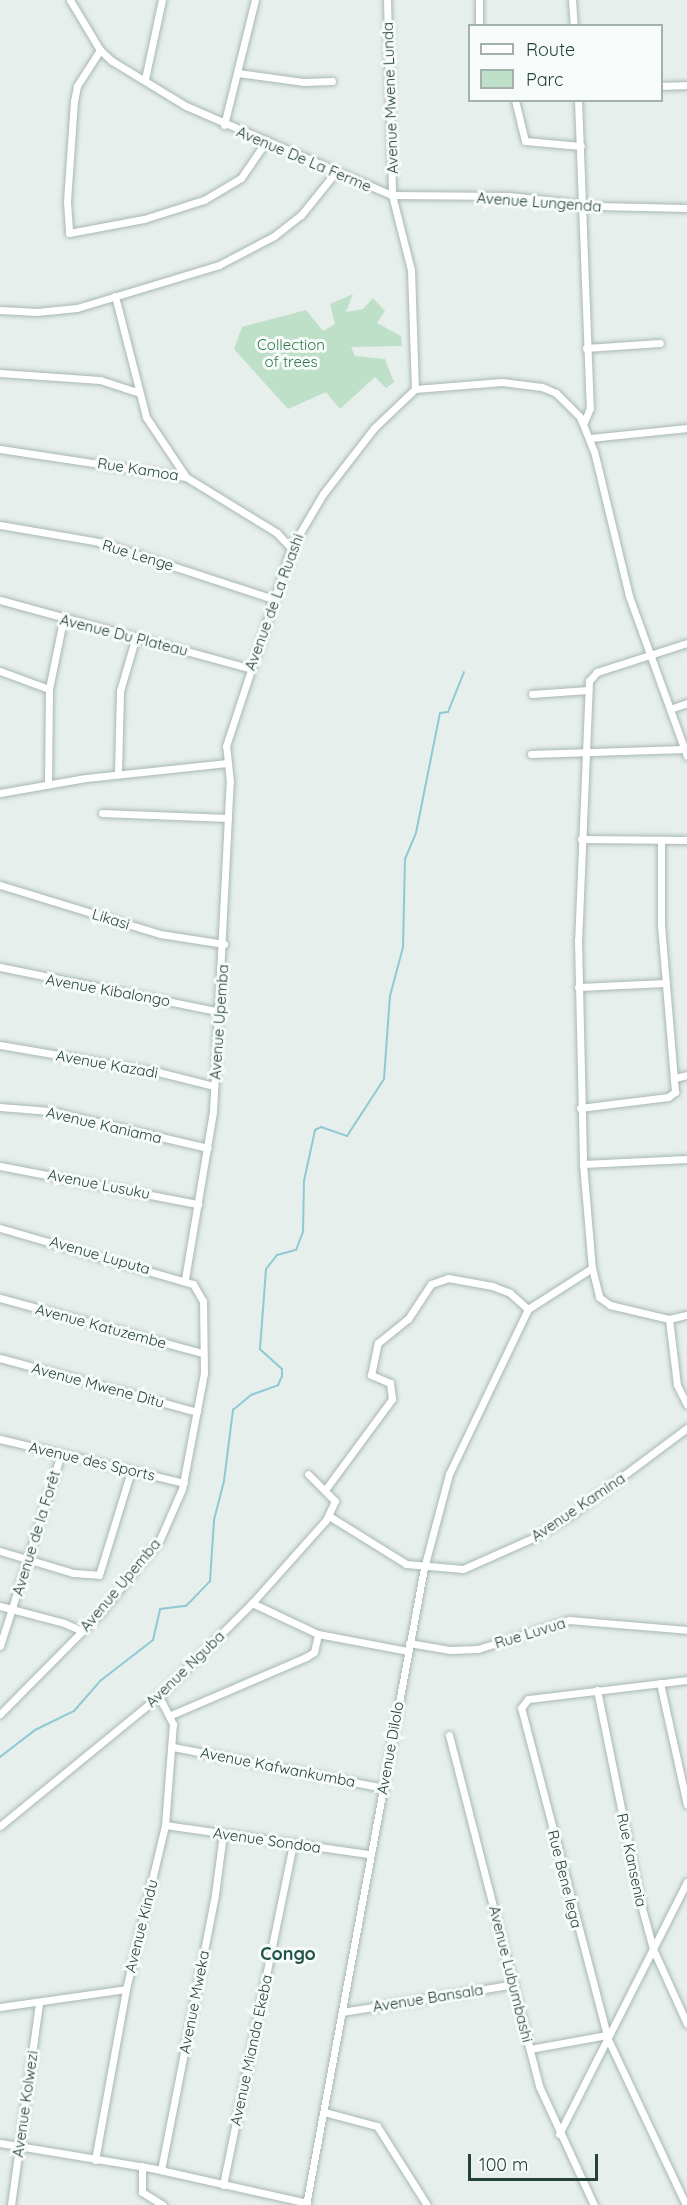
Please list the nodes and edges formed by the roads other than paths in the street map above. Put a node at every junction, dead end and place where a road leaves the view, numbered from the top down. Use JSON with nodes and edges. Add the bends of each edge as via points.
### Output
{"nodes":[{"id":1,"x":70,"y":0,"type":"edge"},
{"id":2,"x":162,"y":0,"type":"edge"},
{"id":3,"x":255,"y":0,"type":"edge"},
{"id":4,"x":387,"y":0,"type":"edge"},
{"id":5,"x":479,"y":0,"type":"edge"},
{"id":6,"x":572,"y":0,"type":"edge"},
{"id":7,"x":479,"y":24,"type":"edge"},
{"id":8,"x":574,"y":24,"type":"edge"},
{"id":9,"x":100,"y":50,"type":"junction"},
{"id":10,"x":238,"y":73,"type":"junction"},
{"id":11,"x":144,"y":79,"type":"junction"},
{"id":12,"x":332,"y":81,"type":"dead end"},
{"id":13,"x":687,"y":85,"type":"edge"},
{"id":14,"x":663,"y":86,"type":"edge"},
{"id":15,"x":515,"y":102,"type":"edge"},
{"id":16,"x":578,"y":102,"type":"edge"},
{"id":17,"x":224,"y":125,"type":"junction"},
{"id":18,"x":267,"y":140,"type":"junction"},
{"id":19,"x":581,"y":146,"type":"junction"},
{"id":20,"x":334,"y":173,"type":"junction"},
{"id":21,"x":392,"y":195,"type":"junction"},
{"id":22,"x":584,"y":205,"type":"junction"},
{"id":23,"x":687,"y":208,"type":"edge"},
{"id":24,"x":115,"y":296,"type":"junction"},
{"id":25,"x":0,"y":310,"type":"edge"},
{"id":26,"x":660,"y":343,"type":"dead end"},
{"id":27,"x":586,"y":348,"type":"junction"},
{"id":28,"x":0,"y":374,"type":"edge"},
{"id":29,"x":415,"y":389,"type":"junction"},
{"id":30,"x":138,"y":392,"type":"junction"},
{"id":31,"x":584,"y":422,"type":"junction"},
{"id":32,"x":687,"y":428,"type":"edge"},
{"id":33,"x":590,"y":438,"type":"junction"},
{"id":34,"x":0,"y":449,"type":"edge"},
{"id":35,"x":186,"y":477,"type":"junction"},
{"id":36,"x":0,"y":525,"type":"edge"},
{"id":37,"x":291,"y":548,"type":"junction"},
{"id":38,"x":273,"y":598,"type":"junction"},
{"id":39,"x":0,"y":600,"type":"edge"},
{"id":40,"x":63,"y":620,"type":"junction"},
{"id":41,"x":136,"y":636,"type":"junction"},
{"id":42,"x":687,"y":643,"type":"edge"},
{"id":43,"x":649,"y":654,"type":"junction"},
{"id":44,"x":249,"y":668,"type":"junction"},
{"id":45,"x":0,"y":671,"type":"edge"},
{"id":46,"x":49,"y":689,"type":"junction"},
{"id":47,"x":588,"y":690,"type":"junction"},
{"id":48,"x":532,"y":694,"type":"dead end"},
{"id":49,"x":687,"y":703,"type":"edge"},
{"id":50,"x":670,"y":709,"type":"junction"},
{"id":51,"x":686,"y":752,"type":"edge"},
{"id":52,"x":531,"y":754,"type":"dead end"},
{"id":53,"x":585,"y":755,"type":"junction"},
{"id":54,"x":227,"y":763,"type":"junction"},
{"id":55,"x":118,"y":773,"type":"junction"},
{"id":56,"x":48,"y":783,"type":"junction"},
{"id":57,"x":0,"y":793,"type":"edge"},
{"id":58,"x":102,"y":813,"type":"dead end"},
{"id":59,"x":228,"y":818,"type":"junction"},
{"id":60,"x":581,"y":838,"type":"junction"},
{"id":61,"x":661,"y":840,"type":"junction"},
{"id":62,"x":687,"y":840,"type":"edge"},
{"id":63,"x":0,"y":885,"type":"edge"},
{"id":64,"x":224,"y":944,"type":"junction"},
{"id":65,"x":0,"y":967,"type":"edge"},
{"id":66,"x":666,"y":983,"type":"junction"},
{"id":67,"x":578,"y":987,"type":"junction"},
{"id":68,"x":218,"y":1011,"type":"junction"},
{"id":69,"x":0,"y":1045,"type":"edge"},
{"id":70,"x":687,"y":1075,"type":"edge"},
{"id":71,"x":675,"y":1078,"type":"junction"},
{"id":72,"x":214,"y":1086,"type":"junction"},
{"id":73,"x":0,"y":1107,"type":"edge"},
{"id":74,"x":580,"y":1108,"type":"junction"},
{"id":75,"x":208,"y":1148,"type":"junction"},
{"id":76,"x":687,"y":1159,"type":"edge"},
{"id":77,"x":583,"y":1164,"type":"junction"},
{"id":78,"x":0,"y":1166,"type":"edge"},
{"id":79,"x":198,"y":1204,"type":"junction"},
{"id":80,"x":0,"y":1228,"type":"edge"},
{"id":81,"x":592,"y":1268,"type":"junction"},
{"id":82,"x":185,"y":1279,"type":"junction"},
{"id":83,"x":198,"y":1288,"type":"joint"},
{"id":84,"x":0,"y":1298,"type":"edge"},
{"id":85,"x":528,"y":1308,"type":"junction"},
{"id":86,"x":687,"y":1315,"type":"edge"},
{"id":87,"x":669,"y":1319,"type":"junction"},
{"id":88,"x":202,"y":1353,"type":"junction"},
{"id":89,"x":0,"y":1358,"type":"edge"},
{"id":90,"x":687,"y":1405,"type":"edge"},
{"id":91,"x":197,"y":1412,"type":"junction"},
{"id":92,"x":687,"y":1428,"type":"edge"},
{"id":93,"x":0,"y":1439,"type":"edge"},
{"id":94,"x":61,"y":1454,"type":"junction"},
{"id":95,"x":131,"y":1471,"type":"junction"},
{"id":96,"x":308,"y":1474,"type":"dead end"},
{"id":97,"x":184,"y":1483,"type":"junction"},
{"id":98,"x":325,"y":1490,"type":"junction"},
{"id":99,"x":329,"y":1516,"type":"junction"},
{"id":100,"x":0,"y":1551,"type":"edge"},
{"id":101,"x":27,"y":1559,"type":"junction"},
{"id":102,"x":424,"y":1568,"type":"junction"},
{"id":103,"x":252,"y":1603,"type":"junction"},
{"id":104,"x":0,"y":1606,"type":"edge"},
{"id":105,"x":12,"y":1610,"type":"junction"},
{"id":106,"x":687,"y":1630,"type":"edge"},
{"id":107,"x":82,"y":1632,"type":"junction"},
{"id":108,"x":318,"y":1634,"type":"junction"},
{"id":109,"x":0,"y":1646,"type":"edge"},
{"id":110,"x":408,"y":1647,"type":"junction"},
{"id":111,"x":687,"y":1680,"type":"edge"},
{"id":112,"x":660,"y":1683,"type":"junction"},
{"id":113,"x":597,"y":1690,"type":"junction"},
{"id":114,"x":159,"y":1696,"type":"junction"},
{"id":115,"x":0,"y":1714,"type":"edge"},
{"id":116,"x":171,"y":1715,"type":"junction"},
{"id":117,"x":449,"y":1735,"type":"dead end"},
{"id":118,"x":173,"y":1747,"type":"junction"},
{"id":119,"x":384,"y":1788,"type":"junction"},
{"id":120,"x":687,"y":1805,"type":"edge"},
{"id":121,"x":2,"y":1820,"type":"edge"},
{"id":122,"x":165,"y":1826,"type":"junction"},
{"id":123,"x":223,"y":1834,"type":"junction"},
{"id":124,"x":293,"y":1845,"type":"junction"},
{"id":125,"x":370,"y":1854,"type":"junction"},
{"id":126,"x":687,"y":1882,"type":"edge"},
{"id":127,"x":653,"y":1949,"type":"junction"},
{"id":128,"x":514,"y":1984,"type":"junction"},
{"id":129,"x":126,"y":1989,"type":"junction"},
{"id":130,"x":39,"y":2002,"type":"junction"},
{"id":131,"x":0,"y":2007,"type":"edge"},
{"id":132,"x":342,"y":2012,"type":"junction"},
{"id":133,"x":687,"y":2024,"type":"edge"},
{"id":134,"x":607,"y":2037,"type":"junction"},
{"id":135,"x":530,"y":2049,"type":"junction"},
{"id":136,"x":324,"y":2112,"type":"junction"},
{"id":137,"x":559,"y":2134,"type":"junction"},
{"id":138,"x":0,"y":2143,"type":"edge"},
{"id":139,"x":19,"y":2147,"type":"junction"},
{"id":140,"x":95,"y":2160,"type":"junction"},
{"id":141,"x":142,"y":2166,"type":"junction"},
{"id":142,"x":161,"y":2170,"type":"junction"},
{"id":143,"x":223,"y":2185,"type":"junction"},
{"id":144,"x":307,"y":2204,"type":"edge"},
{"id":145,"x":11,"y":2205,"type":"edge"},
{"id":146,"x":163,"y":2205,"type":"edge"},
{"id":147,"x":427,"y":2205,"type":"edge"},
{"id":148,"x":594,"y":2205,"type":"edge"},
{"id":149,"x":686,"y":2205,"type":"edge"}],
"edges":[{"from":1,"to":9,"type":"street","name":"Avenue De La Ferme"},
{"from":2,"to":11,"type":"street"},
{"from":3,"to":10,"type":"street"},
{"from":4,"to":21,"type":"street","name":"Avenue Mwene Lunda"},
{"from":5,"to":7,"type":"street"},
{"from":6,"to":8,"type":"street"},
{"from":9,"to":11,"type":"street","name":"Avenue De La Ferme"},
{"from":9,"to":18,"type":"street","via":[[77,86],[74,101],[69,233],[144,219],[204,200],[241,178]]},
{"from":10,"to":12,"type":"street","via":[[304,82]]},
{"from":10,"to":17,"type":"street"},
{"from":11,"to":17,"type":"street","name":"Avenue De La Ferme"},
{"from":13,"to":14,"type":"street"},
{"from":15,"to":19,"type":"street","via":[[525,141]]},
{"from":16,"to":19,"type":"street"},
{"from":17,"to":18,"type":"street","name":"Avenue De La Ferme"},
{"from":18,"to":20,"type":"street","name":"Avenue De La Ferme"},
{"from":19,"to":22,"type":"street"},
{"from":20,"to":21,"type":"street","name":"Avenue De La Ferme"},
{"from":20,"to":24,"type":"street","via":[[301,216],[254,247],[200,272]]},
{"from":21,"to":22,"type":"street","name":"Avenue Lungenda","via":[[509,196]]},
{"from":21,"to":29,"type":"street","via":[[411,270]]},
{"from":22,"to":23,"type":"street","name":"Avenue Lungenda"},
{"from":22,"to":27,"type":"street"},
{"from":24,"to":25,"type":"street","via":[[69,309]]},
{"from":24,"to":30,"type":"street"},
{"from":26,"to":27,"type":"street"},
{"from":27,"to":31,"type":"street","via":[[590,408]]},
{"from":28,"to":30,"type":"street","via":[[100,380]]},
{"from":29,"to":31,"type":"street","via":[[502,382],[542,387],[563,398]]},
{"from":29,"to":37,"type":"street","name":"Avenue de La Ruashi","via":[[374,428],[330,484]]},
{"from":30,"to":35,"type":"street","via":[[151,426]]},
{"from":31,"to":33,"type":"street"},
{"from":32,"to":33,"type":"street"},
{"from":33,"to":43,"type":"street","via":[[629,597]]},
{"from":34,"to":35,"type":"street","name":"Rue Kamoa"},
{"from":35,"to":37,"type":"street","name":"Rue Kamoa","via":[[259,521]]},
{"from":36,"to":38,"type":"street","name":"Rue Lenge","via":[[99,542]]},
{"from":37,"to":38,"type":"street","name":"Avenue de La Ruashi"},
{"from":38,"to":44,"type":"street","name":"Avenue de La Ruashi"},
{"from":39,"to":40,"type":"street","name":"Avenue Du Plateau"},
{"from":40,"to":41,"type":"street","name":"Avenue Du Plateau"},
{"from":40,"to":46,"type":"street"},
{"from":41,"to":44,"type":"street","name":"Avenue Du Plateau"},
{"from":41,"to":55,"type":"street","via":[[120,691]]},
{"from":42,"to":43,"type":"street"},
{"from":43,"to":47,"type":"street","via":[[594,674]]},
{"from":43,"to":50,"type":"street"},
{"from":44,"to":54,"type":"street","name":"Avenue de La Ruashi","via":[[226,746]]},
{"from":45,"to":46,"type":"street"},
{"from":46,"to":56,"type":"street"},
{"from":47,"to":48,"type":"street"},
{"from":47,"to":53,"type":"street"},
{"from":49,"to":50,"type":"street"},
{"from":50,"to":51,"type":"street"},
{"from":51,"to":53,"type":"street"},
{"from":52,"to":53,"type":"street"},
{"from":53,"to":60,"type":"street"},
{"from":54,"to":55,"type":"street"},
{"from":54,"to":59,"type":"street","name":"Avenue Upemba"},
{"from":55,"to":56,"type":"street"},
{"from":56,"to":57,"type":"street"},
{"from":58,"to":59,"type":"street"},
{"from":59,"to":64,"type":"street","name":"Avenue Upemba"},
{"from":60,"to":61,"type":"street"},
{"from":60,"to":67,"type":"street"},
{"from":61,"to":62,"type":"street"},
{"from":61,"to":66,"type":"street"},
{"from":63,"to":64,"type":"street","name":"Likasi","via":[[160,934]]},
{"from":64,"to":68,"type":"street","name":"Avenue Upemba"},
{"from":65,"to":68,"type":"street","name":"Avenue Kibalongo"},
{"from":66,"to":67,"type":"street"},
{"from":66,"to":71,"type":"street"},
{"from":67,"to":74,"type":"street"},
{"from":68,"to":72,"type":"street","name":"Avenue Upemba"},
{"from":69,"to":72,"type":"street","name":"Avenue Kazadi","via":[[158,1072]]},
{"from":70,"to":71,"type":"street"},
{"from":71,"to":74,"type":"street","via":[[672,1096]]},
{"from":72,"to":75,"type":"street","name":"Avenue Upemba"},
{"from":73,"to":75,"type":"street","name":"Avenue Kaniama","via":[[50,1111]]},
{"from":74,"to":77,"type":"street"},
{"from":75,"to":79,"type":"street","name":"Avenue Upemba"},
{"from":76,"to":77,"type":"street"},
{"from":77,"to":81,"type":"street"},
{"from":78,"to":79,"type":"street","name":"Avenue Lusuku"},
{"from":79,"to":82,"type":"street","name":"Avenue Upemba"},
{"from":80,"to":82,"type":"street","name":"Avenue Luputa"},
{"from":81,"to":85,"type":"street"},
{"from":81,"to":87,"type":"street","via":[[601,1302]]},
{"from":82,"to":83,"type":"street","name":"Avenue Luputa"},
{"from":83,"to":88,"type":"street","name":"Avenue Upemba","via":[[203,1301]]},
{"from":84,"to":88,"type":"street","name":"Avenue Katuzembe"},
{"from":85,"to":98,"type":"street","via":[[510,1293],[492,1286],[448,1278],[431,1284],[408,1319],[378,1343],[371,1375],[390,1383],[392,1399]]},
{"from":85,"to":102,"type":"street","name":"Avenue Dilolo","via":[[449,1474]]},
{"from":86,"to":87,"type":"street"},
{"from":87,"to":90,"type":"street","via":[[677,1385]]},
{"from":88,"to":91,"type":"street","name":"Avenue Upemba","via":[[204,1373]]},
{"from":89,"to":91,"type":"street","name":"Avenue Mwene Ditu"},
{"from":91,"to":97,"type":"street","name":"Avenue Upemba"},
{"from":92,"to":102,"type":"street","name":"Avenue Kamina","via":[[533,1538],[463,1569]]},
{"from":93,"to":94,"type":"street","name":"Avenue des Sports"},
{"from":94,"to":95,"type":"street","name":"Avenue des Sports"},
{"from":94,"to":101,"type":"street","name":"Avenue de la Forêt"},
{"from":95,"to":97,"type":"street","name":"Avenue des Sports"},
{"from":95,"to":101,"type":"street","via":[[99,1575],[73,1573]]},
{"from":96,"to":98,"type":"street"},
{"from":97,"to":107,"type":"street","name":"Avenue Upemba","via":[[160,1539]]},
{"from":98,"to":99,"type":"street","via":[[335,1501]]},
{"from":99,"to":102,"type":"street","name":"Avenue Kamina","via":[[392,1557]]},
{"from":99,"to":103,"type":"street","name":"Avenue Nguba"},
{"from":100,"to":101,"type":"street"},
{"from":101,"to":105,"type":"street","name":"Avenue de la Forêt"},
{"from":102,"to":110,"type":"street","name":"Avenue Dilolo"},
{"from":103,"to":108,"type":"street","name":"Rue Luvua"},
{"from":103,"to":114,"type":"street","name":"Avenue Nguba"},
{"from":104,"to":105,"type":"street"},
{"from":105,"to":107,"type":"street","via":[[64,1623]]},
{"from":105,"to":109,"type":"street","name":"Avenue de la Forêt"},
{"from":106,"to":110,"type":"street","name":"Rue Luvua","via":[[569,1620],[478,1649]]},
{"from":107,"to":115,"type":"street","name":"Avenue Upemba"},
{"from":108,"to":110,"type":"street","name":"Rue Luvua"},
{"from":108,"to":116,"type":"street","via":[[314,1652],[306,1657]]},
{"from":110,"to":119,"type":"street","name":"Avenue Dilolo"},
{"from":111,"to":112,"type":"street","name":"Rue Bene lega"},
{"from":112,"to":113,"type":"street","name":"Rue Bene lega"},
{"from":112,"to":120,"type":"street"},
{"from":113,"to":127,"type":"street","name":"Rue Kansenia","via":[[627,1843]]},
{"from":113,"to":134,"type":"street","name":"Rue Bene lega","via":[[528,1699],[521,1707]]},
{"from":114,"to":116,"type":"street","name":"Avenue Kindu"},
{"from":114,"to":121,"type":"street","name":"Avenue Nguba"},
{"from":116,"to":118,"type":"street","name":"Avenue Kindu"},
{"from":117,"to":128,"type":"street","name":"Avenue Lubumbashi"},
{"from":118,"to":119,"type":"street","name":"Avenue Kafwankumba"},
{"from":118,"to":122,"type":"street","name":"Avenue Kindu"},
{"from":119,"to":125,"type":"street","name":"Avenue Dilolo"},
{"from":122,"to":123,"type":"street","name":"Avenue Sondoa"},
{"from":122,"to":129,"type":"street","name":"Avenue Kindu"},
{"from":123,"to":124,"type":"street","name":"Avenue Sondoa"},
{"from":123,"to":142,"type":"street","name":"Avenue Mweka","via":[[215,1894]]},
{"from":124,"to":125,"type":"street","name":"Avenue Sondoa"},
{"from":124,"to":143,"type":"street","name":"Avenue Mianda Ekeba"},
{"from":125,"to":132,"type":"street","name":"Avenue Dilolo"},
{"from":126,"to":127,"type":"street"},
{"from":127,"to":133,"type":"street","name":"Rue Kansenia"},
{"from":127,"to":134,"type":"street"},
{"from":128,"to":132,"type":"street","name":"Avenue Bansala"},
{"from":128,"to":135,"type":"street","name":"Avenue Lubumbashi"},
{"from":129,"to":130,"type":"street"},
{"from":129,"to":140,"type":"street","name":"Avenue Kindu"},
{"from":130,"to":131,"type":"street"},
{"from":130,"to":139,"type":"street","name":"Avenue Kolwezi"},
{"from":132,"to":136,"type":"street","name":"Avenue Dilolo"},
{"from":134,"to":135,"type":"street"},
{"from":134,"to":137,"type":"street"},
{"from":134,"to":149,"type":"street","name":"Rue Bene lega"},
{"from":135,"to":137,"type":"street","name":"Avenue Lubumbashi","via":[[543,2098]]},
{"from":136,"to":144,"type":"street","name":"Avenue Dilolo"},
{"from":136,"to":147,"type":"street","via":[[377,2126]]},
{"from":137,"to":148,"type":"street","name":"Avenue Lubumbashi"},
{"from":138,"to":139,"type":"street"},
{"from":139,"to":140,"type":"street"},
{"from":139,"to":145,"type":"street","name":"Avenue Kolwezi"},
{"from":140,"to":141,"type":"street"},
{"from":141,"to":142,"type":"street"},
{"from":141,"to":146,"type":"street","via":[[142,2192]]},
{"from":142,"to":143,"type":"street"},
{"from":143,"to":144,"type":"street"}]}
